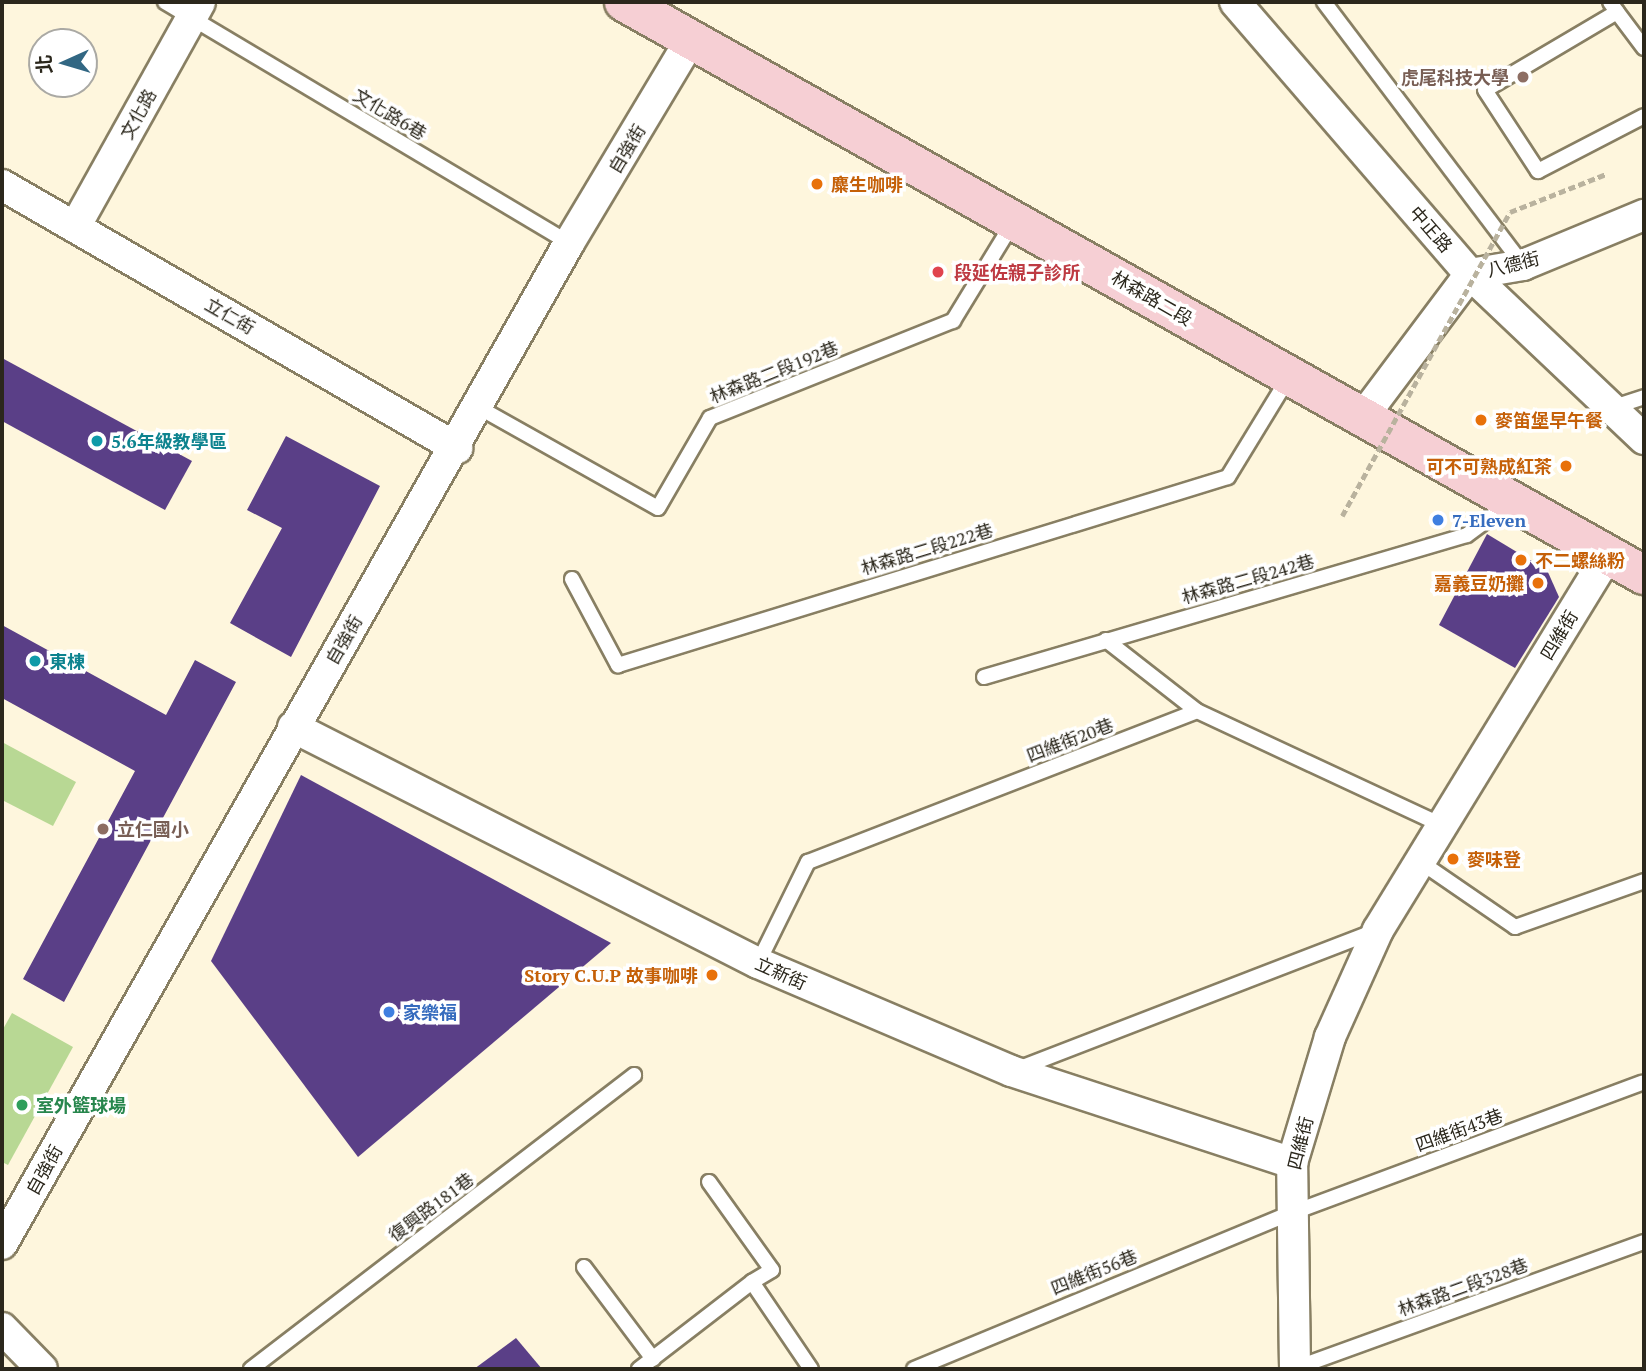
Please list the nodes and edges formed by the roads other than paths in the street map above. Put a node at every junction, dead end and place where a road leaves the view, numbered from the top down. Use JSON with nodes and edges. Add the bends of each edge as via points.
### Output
{"nodes":[{"id":1,"x":165,"y":2,"type":"edge"},
{"id":2,"x":624,"y":2,"type":"edge"},
{"id":3,"x":1235,"y":2,"type":"edge"},
{"id":4,"x":1324,"y":2,"type":"edge"},
{"id":5,"x":1613,"y":7,"type":"edge"},
{"id":6,"x":196,"y":10,"type":"edge"},
{"id":7,"x":691,"y":39,"type":"junction"},
{"id":8,"x":1644,"y":48,"type":"edge"},
{"id":9,"x":1644,"y":116,"type":"edge"},
{"id":10,"x":2,"y":185,"type":"edge"},
{"id":11,"x":1644,"y":215,"type":"edge"},
{"id":12,"x":1014,"y":220,"type":"junction"},
{"id":13,"x":75,"y":227,"type":"junction"},
{"id":14,"x":569,"y":243,"type":"junction"},
{"id":15,"x":1523,"y":265,"type":"junction"},
{"id":16,"x":1470,"y":274,"type":"junction"},
{"id":17,"x":1290,"y":376,"type":"junction"},
{"id":18,"x":1644,"y":397,"type":"edge"},
{"id":19,"x":478,"y":407,"type":"junction"},
{"id":20,"x":1614,"y":407,"type":"junction"},
{"id":21,"x":1362,"y":418,"type":"junction"},
{"id":22,"x":1644,"y":439,"type":"edge"},
{"id":23,"x":457,"y":448,"type":"junction"},
{"id":24,"x":1514,"y":500,"type":"junction"},
{"id":25,"x":1608,"y":554,"type":"junction"},
{"id":26,"x":1644,"y":575,"type":"edge"},
{"id":27,"x":572,"y":579,"type":"dead end"},
{"id":28,"x":1106,"y":640,"type":"junction"},
{"id":29,"x":984,"y":677,"type":"dead end"},
{"id":30,"x":1197,"y":711,"type":"junction"},
{"id":31,"x":293,"y":727,"type":"junction"},
{"id":32,"x":1444,"y":826,"type":"junction"},
{"id":33,"x":1422,"y":863,"type":"junction"},
{"id":34,"x":1644,"y":881,"type":"edge"},
{"id":35,"x":1378,"y":930,"type":"junction"},
{"id":36,"x":758,"y":963,"type":"junction"},
{"id":37,"x":1011,"y":1071,"type":"junction"},
{"id":38,"x":634,"y":1075,"type":"dead end"},
{"id":39,"x":1642,"y":1083,"type":"dead end"},
{"id":40,"x":1292,"y":1163,"type":"junction"},
{"id":41,"x":709,"y":1182,"type":"dead end"},
{"id":42,"x":1289,"y":1214,"type":"junction"},
{"id":43,"x":1644,"y":1242,"type":"edge"},
{"id":44,"x":2,"y":1244,"type":"edge"},
{"id":45,"x":584,"y":1268,"type":"dead end"},
{"id":46,"x":752,"y":1282,"type":"junction"},
{"id":47,"x":2,"y":1328,"type":"edge"},
{"id":48,"x":653,"y":1359,"type":"junction"},
{"id":49,"x":42,"y":1369,"type":"edge"},
{"id":50,"x":251,"y":1369,"type":"edge"},
{"id":51,"x":639,"y":1369,"type":"edge"},
{"id":52,"x":811,"y":1369,"type":"edge"},
{"id":53,"x":914,"y":1369,"type":"edge"},
{"id":54,"x":1294,"y":1369,"type":"edge"}],
"edges":[{"from":1,"to":6,"type":"lane","name":"文化路6巷"},
{"from":2,"to":7,"type":"main road","name":"林森路二段"},
{"from":3,"to":16,"type":"street","name":"中正路"},
{"from":4,"to":15,"type":"lane"},
{"from":5,"to":8,"type":"lane"},
{"from":5,"to":9,"type":"lane","via":[[1485,90],[1538,171]]},
{"from":6,"to":13,"type":"street","name":"文化路"},
{"from":6,"to":14,"type":"lane","name":"文化路6巷"},
{"from":7,"to":12,"type":"main road","name":"林森路二段"},
{"from":7,"to":14,"type":"street","name":"自強街"},
{"from":10,"to":13,"type":"street","name":"立仁街"},
{"from":11,"to":15,"type":"street","name":"八德街"},
{"from":12,"to":17,"type":"main road","name":"林森路二段"},
{"from":12,"to":19,"type":"lane","name":"林森路二段192巷","via":[[953,321],[710,418],[658,508]]},
{"from":13,"to":23,"type":"street","name":"立仁街"},
{"from":14,"to":19,"type":"street","name":"自強街"},
{"from":15,"to":16,"type":"street","name":"八德街"},
{"from":16,"to":20,"type":"street","name":"中正路"},
{"from":16,"to":21,"type":"street","name":"八德街"},
{"from":17,"to":21,"type":"main road","name":"林森路二段"},
{"from":17,"to":27,"type":"lane","name":"林森路二段222巷","via":[[1228,477],[618,665]]},
{"from":18,"to":20,"type":"lane"},
{"from":19,"to":23,"type":"street","name":"自強街"},
{"from":20,"to":22,"type":"street","name":"中正路"},
{"from":21,"to":24,"type":"main road","name":"林森路二段"},
{"from":23,"to":31,"type":"street","name":"自強街"},
{"from":24,"to":25,"type":"main road","name":"林森路二段"},
{"from":24,"to":28,"type":"lane","name":"林森路二段242巷","via":[[1467,536]]},
{"from":25,"to":26,"type":"main road","name":"林森路二段"},
{"from":25,"to":32,"type":"street","name":"四維街"},
{"from":28,"to":29,"type":"lane","name":"林森路二段242巷"},
{"from":28,"to":30,"type":"lane"},
{"from":30,"to":32,"type":"lane"},
{"from":30,"to":36,"type":"lane","name":"四維街20巷","via":[[808,862]]},
{"from":31,"to":36,"type":"street","name":"立新街"},
{"from":31,"to":44,"type":"street","name":"自強街"},
{"from":32,"to":33,"type":"street","name":"四維街"},
{"from":33,"to":34,"type":"lane","via":[[1514,927]]},
{"from":33,"to":35,"type":"street","name":"四維街"},
{"from":35,"to":37,"type":"lane"},
{"from":35,"to":40,"type":"street","name":"四維街","via":[[1330,1037]]},
{"from":36,"to":37,"type":"street","name":"立新街"},
{"from":37,"to":40,"type":"street","name":"立新街"},
{"from":38,"to":50,"type":"lane","name":"復興路181巷"},
{"from":39,"to":42,"type":"lane","name":"四維街43巷"},
{"from":40,"to":42,"type":"street","name":"四維街"},
{"from":41,"to":46,"type":"lane","via":[[772,1270]]},
{"from":42,"to":53,"type":"lane","name":"四維街56巷"},
{"from":42,"to":54,"type":"street","name":"四維街"},
{"from":43,"to":54,"type":"lane","name":"林森路二段328巷"},
{"from":45,"to":48,"type":"lane"},
{"from":46,"to":48,"type":"lane"},
{"from":46,"to":52,"type":"lane"},
{"from":47,"to":49,"type":"street"},
{"from":48,"to":51,"type":"lane"}]}
